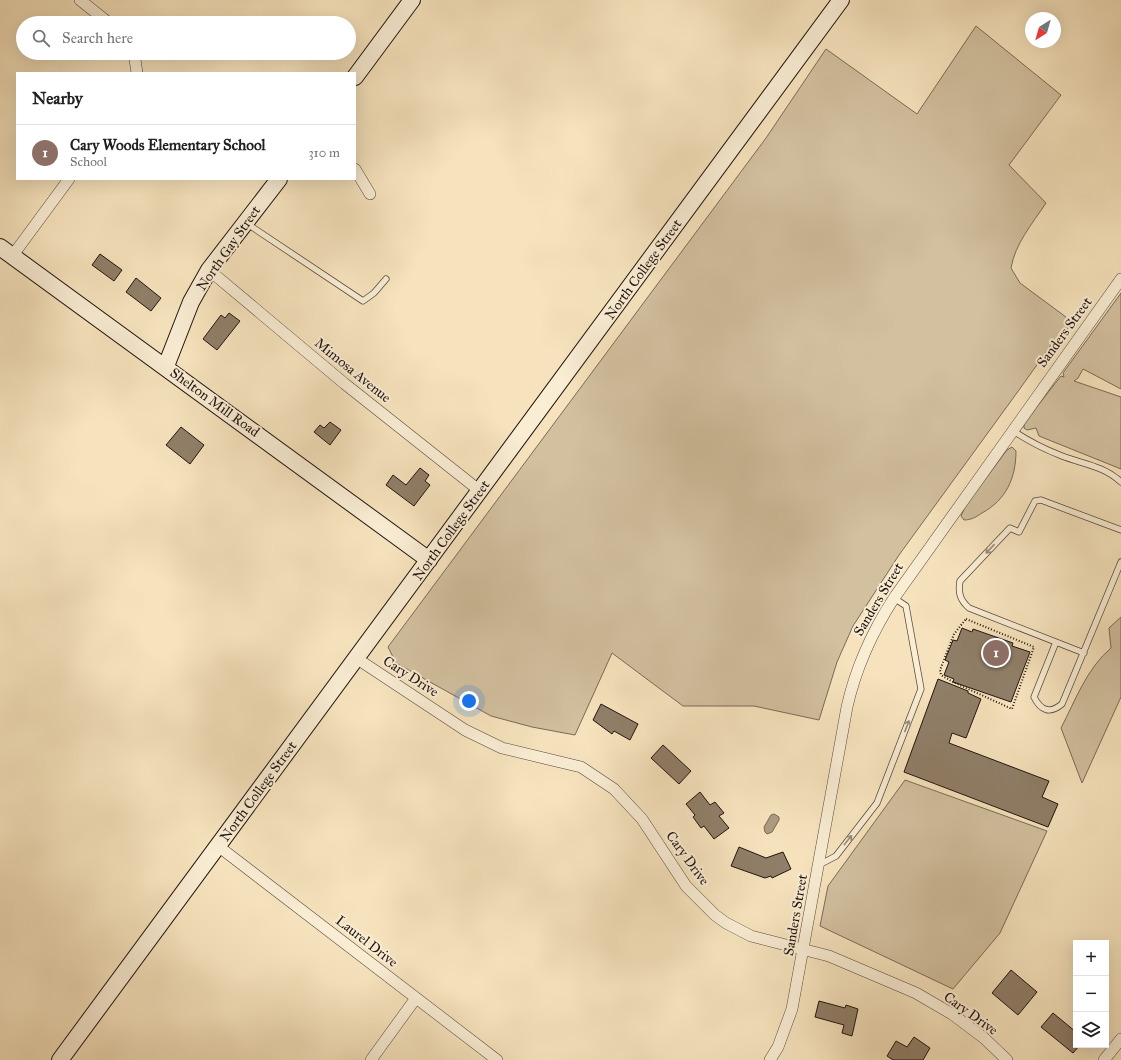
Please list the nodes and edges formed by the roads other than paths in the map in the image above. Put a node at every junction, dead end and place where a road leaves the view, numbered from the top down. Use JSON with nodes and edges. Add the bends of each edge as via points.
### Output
{"nodes":[{"id":1,"x":80,"y":0,"type":"edge"},
{"id":2,"x":412,"y":0,"type":"edge"},
{"id":3,"x":841,"y":0,"type":"edge"},
{"id":4,"x":100,"y":16,"type":"edge"},
{"id":5,"x":135,"y":60,"type":"edge"},
{"id":6,"x":137,"y":72,"type":"edge"},
{"id":7,"x":356,"y":76,"type":"edge"},
{"id":8,"x":356,"y":171,"type":"edge"},
{"id":9,"x":68,"y":180,"type":"edge"},
{"id":10,"x":278,"y":180,"type":"edge"},
{"id":11,"x":370,"y":194,"type":"dead end"},
{"id":12,"x":246,"y":223,"type":"junction"},
{"id":13,"x":6,"y":251,"type":"edge"},
{"id":14,"x":209,"y":270,"type":"junction"},
{"id":15,"x":386,"y":278,"type":"dead end"},
{"id":16,"x":1121,"y":279,"type":"edge"},
{"id":17,"x":166,"y":366,"type":"junction"},
{"id":18,"x":1012,"y":430,"type":"junction"},
{"id":19,"x":1121,"y":482,"type":"edge"},
{"id":20,"x":480,"y":491,"type":"junction"},
{"id":21,"x":1121,"y":530,"type":"edge"},
{"id":22,"x":429,"y":560,"type":"junction"},
{"id":23,"x":1121,"y":562,"type":"edge"},
{"id":24,"x":894,"y":598,"type":"junction"},
{"id":25,"x":1056,"y":642,"type":"junction"},
{"id":26,"x":1084,"y":653,"type":"junction"},
{"id":27,"x":356,"y":658,"type":"junction"},
{"id":28,"x":218,"y":846,"type":"junction"},
{"id":29,"x":819,"y":866,"type":"junction"},
{"id":30,"x":804,"y":950,"type":"junction"},
{"id":31,"x":416,"y":998,"type":"junction"},
{"id":32,"x":1121,"y":1039,"type":"edge"},
{"id":33,"x":60,"y":1060,"type":"edge"},
{"id":34,"x":370,"y":1060,"type":"edge"},
{"id":35,"x":497,"y":1060,"type":"edge"},
{"id":36,"x":770,"y":1060,"type":"edge"},
{"id":37,"x":1007,"y":1060,"type":"edge"},
{"id":38,"x":1104,"y":1060,"type":"edge"}],
"edges":[{"from":1,"to":4,"type":"street"},
{"from":2,"to":7,"type":"main road"},
{"from":3,"to":20,"type":"main road","name":"North College Street"},
{"from":5,"to":6,"type":"street"},
{"from":8,"to":11,"type":"street"},
{"from":9,"to":13,"type":"street"},
{"from":10,"to":12,"type":"main road","name":"North Gay Street"},
{"from":12,"to":14,"type":"main road","name":"North Gay Street"},
{"from":12,"to":15,"type":"lane","via":[[363,300],[374,293]]},
{"from":13,"to":17,"type":"main road","name":"Shelton Mill Road"},
{"from":14,"to":17,"type":"main road","name":"North Gay Street","via":[[191,302]]},
{"from":14,"to":20,"type":"street","name":"Mimosa Avenue","via":[[345,384]]},
{"from":16,"to":18,"type":"street","name":"Sanders Street"},
{"from":17,"to":22,"type":"main road","name":"Shelton Mill Road"},
{"from":18,"to":19,"type":"lane","via":[[1032,443],[1090,464]]},
{"from":18,"to":24,"type":"street","name":"Sanders Street"},
{"from":20,"to":22,"type":"main road","name":"North College Street"},
{"from":21,"to":25,"type":"lane","one_way":true,"via":[[1041,500],[1035,501],[1019,532],[1010,528],[960,581],[960,597],[970,608]]},
{"from":22,"to":27,"type":"main road","name":"North College Street"},
{"from":23,"to":26,"type":"lane"},
{"from":24,"to":29,"type":"street","name":"Sanders Street","via":[[876,626],[852,686]]},
{"from":29,"to":24,"type":"lane","one_way":true,"via":[[836,856],[878,803],[921,689],[906,606]]},
{"from":25,"to":26,"type":"lane"},
{"from":25,"to":26,"type":"lane","via":[[1034,697],[1046,711],[1062,704]]},
{"from":27,"to":28,"type":"main road","name":"North College Street"},
{"from":27,"to":30,"type":"street","name":"Cary Drive","via":[[471,733],[502,748],[581,767],[614,789],[642,819],[686,886],[715,915],[751,936]]},
{"from":28,"to":31,"type":"street","name":"Laurel Drive"},
{"from":28,"to":33,"type":"main road","name":"North College Street"},
{"from":29,"to":30,"type":"street","name":"Sanders Street"},
{"from":30,"to":36,"type":"street","name":"Sanders Street","via":[[792,1009]]},
{"from":30,"to":37,"type":"street","name":"Cary Drive","via":[[829,956],[916,993],[952,1014],[984,1038]]},
{"from":31,"to":34,"type":"street"},
{"from":31,"to":35,"type":"street","name":"Laurel Drive"},
{"from":32,"to":38,"type":"street"}]}
